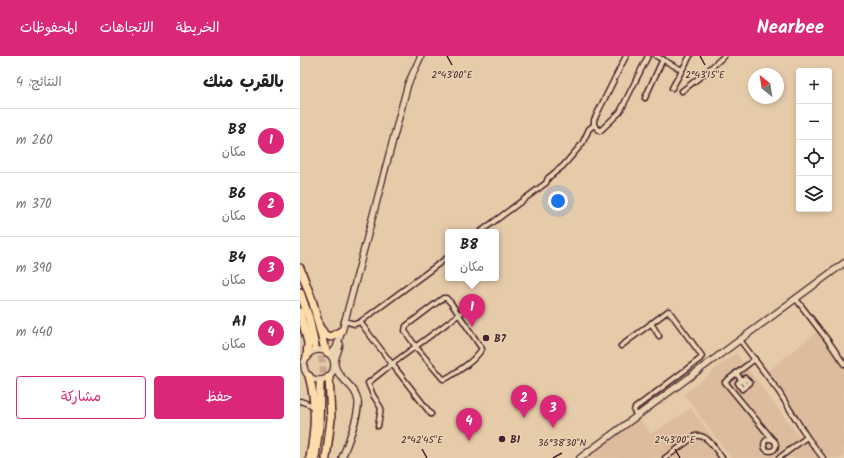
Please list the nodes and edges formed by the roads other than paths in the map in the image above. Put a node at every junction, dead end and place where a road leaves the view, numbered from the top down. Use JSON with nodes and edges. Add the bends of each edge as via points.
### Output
{"nodes":[{"id":1,"x":422,"y":56,"type":"edge"},
{"id":2,"x":626,"y":56,"type":"edge"},
{"id":3,"x":648,"y":56,"type":"edge"},
{"id":4,"x":656,"y":56,"type":"edge"},
{"id":5,"x":669,"y":56,"type":"edge"},
{"id":6,"x":690,"y":56,"type":"edge"},
{"id":7,"x":724,"y":56,"type":"edge"},
{"id":8,"x":665,"y":60,"type":"junction"},
{"id":9,"x":682,"y":70,"type":"junction"},
{"id":10,"x":672,"y":88,"type":"dead end"},
{"id":11,"x":682,"y":91,"type":"dead end"},
{"id":12,"x":645,"y":98,"type":"dead end"},
{"id":13,"x":594,"y":124,"type":"junction"},
{"id":14,"x":484,"y":229,"type":"edge"},
{"id":15,"x":445,"y":258,"type":"edge"},
{"id":16,"x":844,"y":263,"type":"edge"},
{"id":17,"x":300,"y":268,"type":"edge"},
{"id":18,"x":300,"y":279,"type":"edge"},
{"id":19,"x":300,"y":292,"type":"edge"},
{"id":20,"x":796,"y":299,"type":"junction"},
{"id":21,"x":476,"y":302,"type":"dead end"},
{"id":22,"x":300,"y":312,"type":"edge"},
{"id":23,"x":459,"y":315,"type":"junction"},
{"id":24,"x":344,"y":321,"type":"junction"},
{"id":25,"x":360,"y":322,"type":"junction"},
{"id":26,"x":318,"y":323,"type":"junction"},
{"id":27,"x":651,"y":323,"type":"junction"},
{"id":28,"x":342,"y":329,"type":"junction"},
{"id":29,"x":659,"y":336,"type":"dead end"},
{"id":30,"x":740,"y":340,"type":"junction"},
{"id":31,"x":621,"y":346,"type":"dead end"},
{"id":32,"x":416,"y":347,"type":"junction"},
{"id":33,"x":329,"y":354,"type":"junction"},
{"id":34,"x":307,"y":357,"type":"junction"},
{"id":35,"x":755,"y":359,"type":"junction"},
{"id":36,"x":334,"y":364,"type":"junction"},
{"id":37,"x":392,"y":364,"type":"junction"},
{"id":38,"x":844,"y":364,"type":"edge"},
{"id":39,"x":736,"y":373,"type":"junction"},
{"id":40,"x":309,"y":376,"type":"junction"},
{"id":41,"x":324,"y":381,"type":"junction"},
{"id":42,"x":746,"y":386,"type":"dead end"},
{"id":43,"x":353,"y":389,"type":"junction"},
{"id":44,"x":300,"y":402,"type":"edge"},
{"id":45,"x":314,"y":406,"type":"junction"},
{"id":46,"x":431,"y":414,"type":"dead end"},
{"id":47,"x":637,"y":416,"type":"junction"},
{"id":48,"x":378,"y":426,"type":"dead end"},
{"id":49,"x":808,"y":437,"type":"junction"},
{"id":50,"x":773,"y":440,"type":"dead end"},
{"id":51,"x":310,"y":458,"type":"edge"},
{"id":52,"x":315,"y":458,"type":"edge"},
{"id":53,"x":322,"y":458,"type":"edge"},
{"id":54,"x":326,"y":458,"type":"edge"},
{"id":55,"x":342,"y":458,"type":"edge"},
{"id":56,"x":580,"y":458,"type":"edge"},
{"id":57,"x":665,"y":458,"type":"edge"},
{"id":58,"x":722,"y":458,"type":"edge"},
{"id":59,"x":779,"y":458,"type":"edge"},
{"id":60,"x":823,"y":458,"type":"edge"}],
"edges":[{"from":1,"to":24,"type":"main road","via":[[411,78],[402,106]]},
{"from":2,"to":13,"type":"street"},
{"from":3,"to":13,"type":"street","via":[[620,112],[600,131]]},
{"from":4,"to":8,"type":"street"},
{"from":5,"to":8,"type":"street"},
{"from":6,"to":9,"type":"street"},
{"from":7,"to":11,"type":"street"},
{"from":8,"to":9,"type":"street"},
{"from":8,"to":12,"type":"street"},
{"from":9,"to":10,"type":"street"},
{"from":13,"to":14,"type":"street","via":[[582,144],[546,183]]},
{"from":15,"to":25,"type":"street"},
{"from":16,"to":20,"type":"main road"},
{"from":17,"to":26,"type":"highway"},
{"from":18,"to":19,"type":"highway","via":[[311,307],[317,347]]},
{"from":20,"to":30,"type":"main road"},
{"from":20,"to":38,"type":"street"},
{"from":21,"to":23,"type":"street"},
{"from":22,"to":34,"type":"highway","via":[[308,343]]},
{"from":23,"to":32,"type":"street"},
{"from":23,"to":32,"type":"street","via":[[446,298],[440,300],[406,326],[406,333]]},
{"from":23,"to":32,"type":"street","via":[[482,349],[465,366],[443,379]]},
{"from":24,"to":25,"type":"street","via":[[355,324]]},
{"from":24,"to":28,"type":"main road"},
{"from":25,"to":37,"type":"street"},
{"from":26,"to":28,"type":"highway","via":[[328,336],[334,337]]},
{"from":26,"to":33,"type":"highway","via":[[324,348]]},
{"from":27,"to":29,"type":"street"},
{"from":27,"to":31,"type":"street"},
{"from":27,"to":47,"type":"street","via":[[669,311],[702,356],[635,408]]},
{"from":28,"to":33,"type":"main road","via":[[336,348]]},
{"from":28,"to":36,"type":"main road"},
{"from":30,"to":35,"type":"street"},
{"from":30,"to":47,"type":"main road"},
{"from":32,"to":37,"type":"street"},
{"from":33,"to":34,"type":"main road","via":[[316,350]]},
{"from":33,"to":36,"type":"main road"},
{"from":34,"to":40,"type":"main road","via":[[304,365]]},
{"from":35,"to":39,"type":"street"},
{"from":35,"to":49,"type":"street"},
{"from":36,"to":41,"type":"main road","via":[[333,371]]},
{"from":36,"to":43,"type":"main road","via":[[340,376]]},
{"from":37,"to":46,"type":"street"},
{"from":37,"to":48,"type":"street","via":[[368,383],[381,408]]},
{"from":39,"to":42,"type":"street","via":[[742,380],[738,383],[742,389]]},
{"from":39,"to":50,"type":"street","via":[[725,382]]},
{"from":40,"to":41,"type":"main road"},
{"from":40,"to":45,"type":"highway"},
{"from":41,"to":43,"type":"main road","via":[[338,378]]},
{"from":41,"to":52,"type":"highway"},
{"from":41,"to":53,"type":"highway","via":[[326,430]]},
{"from":41,"to":54,"type":"highway","via":[[328,381],[331,400]]},
{"from":43,"to":55,"type":"main road","via":[[358,406]]},
{"from":44,"to":45,"type":"street"},
{"from":45,"to":51,"type":"highway"},
{"from":47,"to":56,"type":"main road"},
{"from":49,"to":59,"type":"street"},
{"from":49,"to":60,"type":"street"},
{"from":57,"to":58,"type":"street","via":[[700,435],[708,440]]}]}
